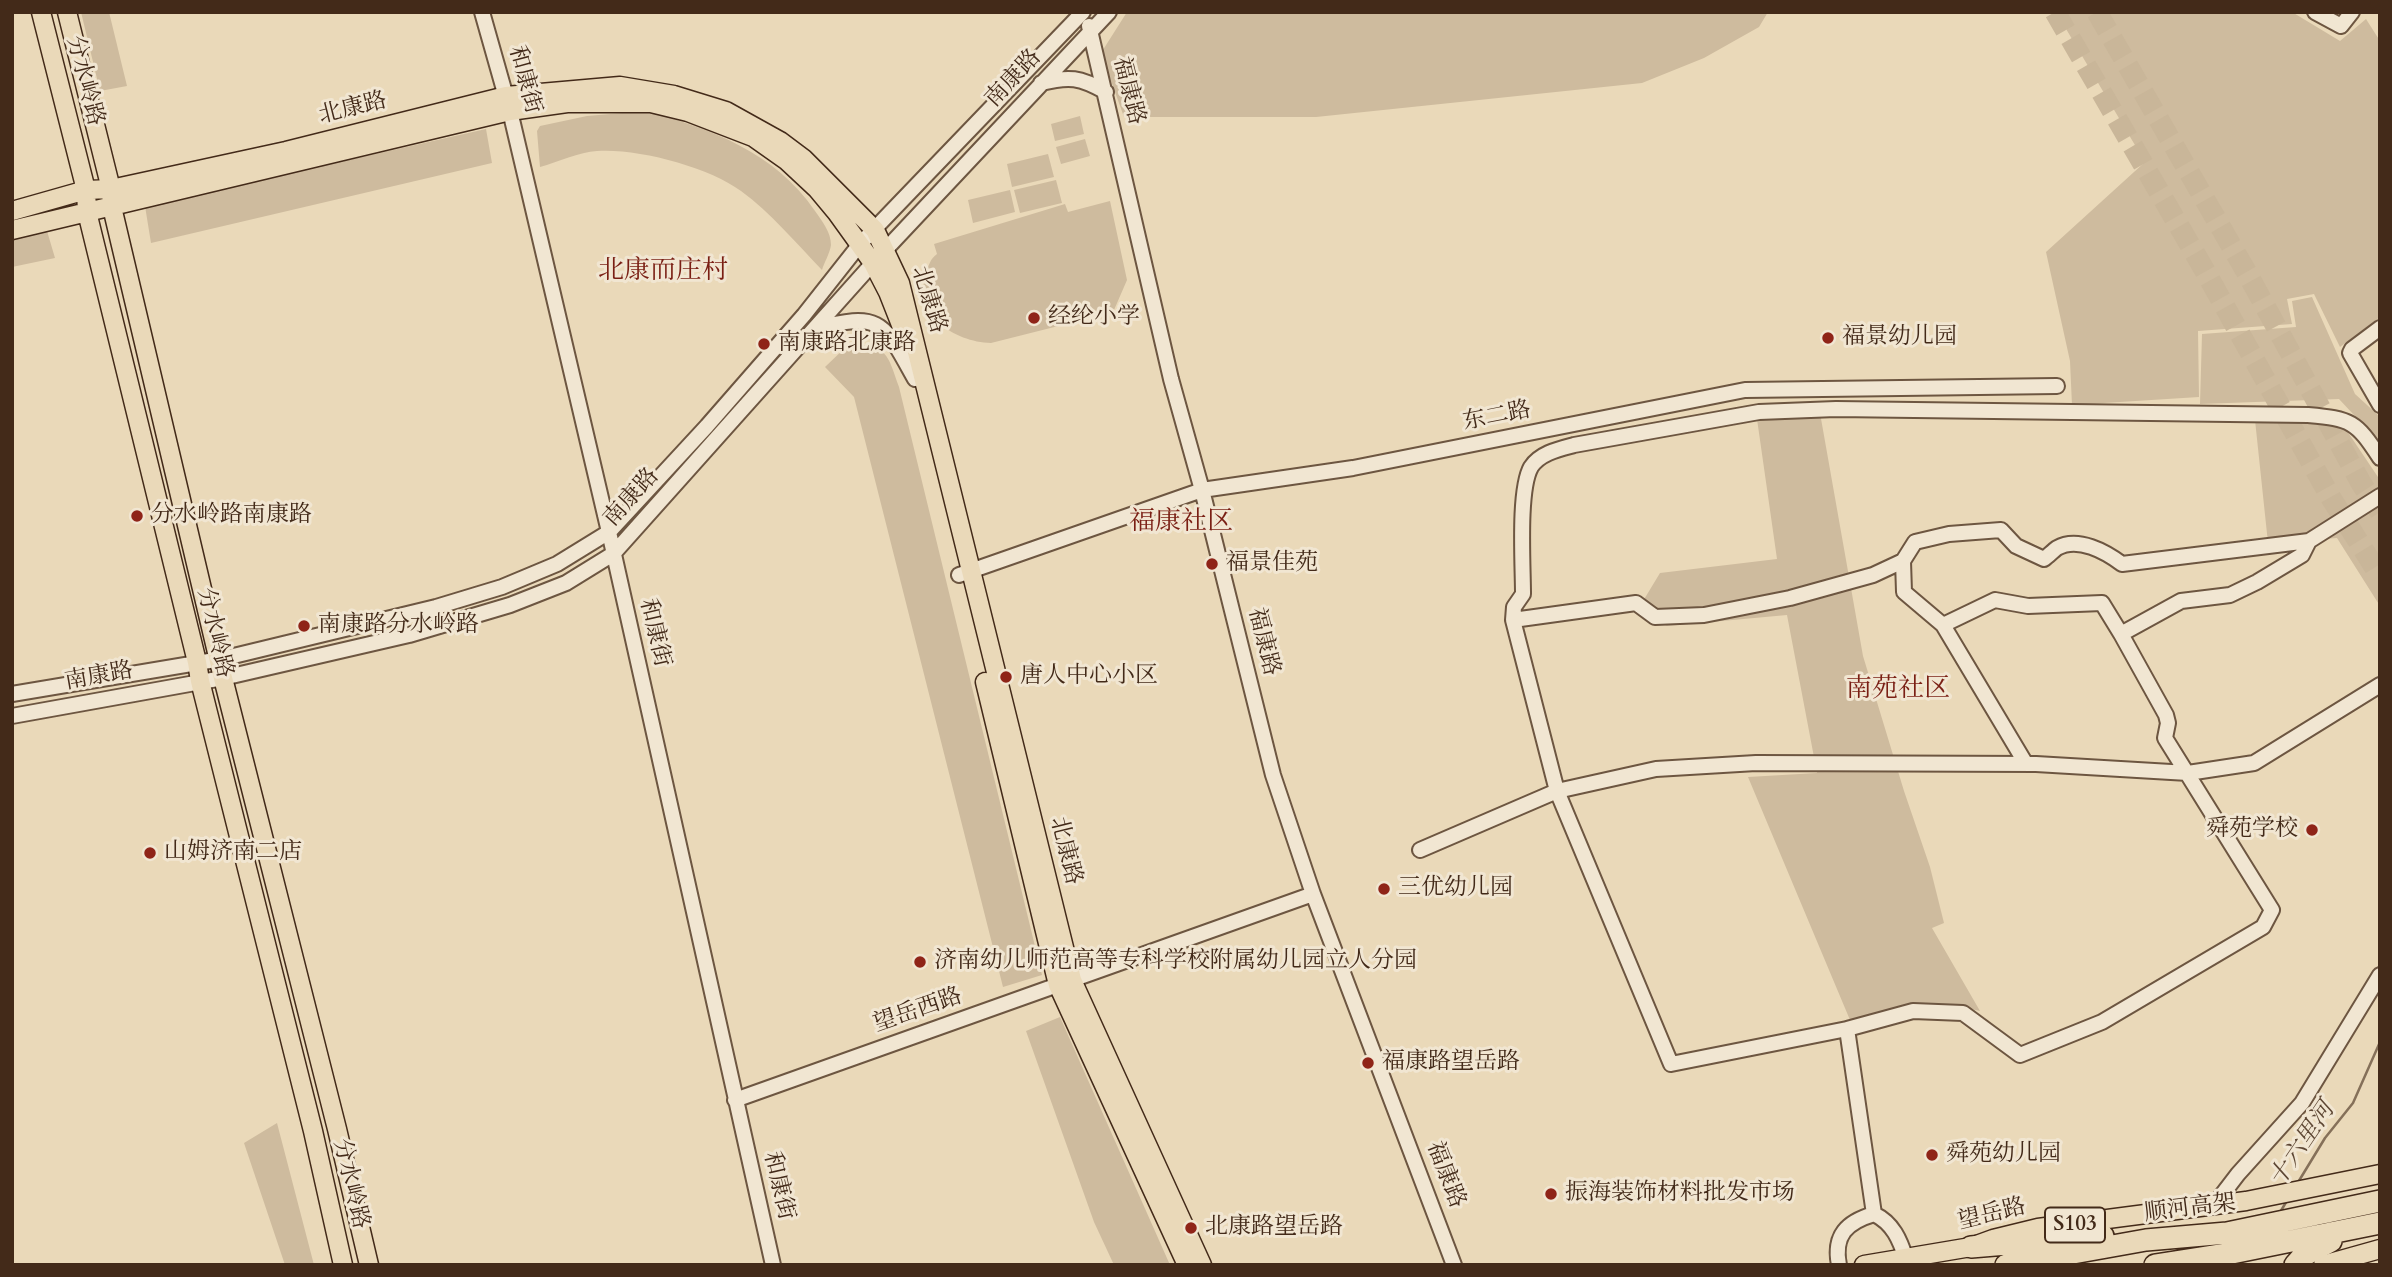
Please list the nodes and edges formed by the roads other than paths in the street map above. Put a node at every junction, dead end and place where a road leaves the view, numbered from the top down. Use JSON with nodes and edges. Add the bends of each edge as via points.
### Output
{"nodes":[{"id":1,"x":41,"y":12,"type":"edge"},
{"id":2,"x":67,"y":12,"type":"edge"},
{"id":3,"x":482,"y":12,"type":"edge"},
{"id":4,"x":1085,"y":12,"type":"edge"},
{"id":5,"x":1109,"y":12,"type":"edge"},
{"id":6,"x":2315,"y":12,"type":"edge"},
{"id":7,"x":2352,"y":12,"type":"edge"},
{"id":8,"x":1090,"y":33,"type":"junction"},
{"id":9,"x":1040,"y":83,"type":"junction"},
{"id":10,"x":1105,"y":92,"type":"junction"},
{"id":11,"x":508,"y":104,"type":"junction"},
{"id":12,"x":111,"y":189,"type":"junction"},
{"id":13,"x":86,"y":190,"type":"junction"},
{"id":14,"x":112,"y":207,"type":"junction"},
{"id":15,"x":12,"y":211,"type":"edge"},
{"id":16,"x":87,"y":212,"type":"junction"},
{"id":17,"x":12,"y":230,"type":"edge"},
{"id":18,"x":875,"y":230,"type":"junction"},
{"id":19,"x":860,"y":244,"type":"junction"},
{"id":20,"x":879,"y":257,"type":"junction"},
{"id":21,"x":2380,"y":328,"type":"edge"},
{"id":22,"x":815,"y":329,"type":"junction"},
{"id":23,"x":915,"y":379,"type":"junction"},
{"id":24,"x":2057,"y":386,"type":"dead end"},
{"id":25,"x":2380,"y":405,"type":"edge"},
{"id":26,"x":2380,"y":458,"type":"edge"},
{"id":27,"x":1202,"y":490,"type":"junction"},
{"id":28,"x":2380,"y":496,"type":"edge"},
{"id":29,"x":609,"y":532,"type":"junction"},
{"id":30,"x":2309,"y":541,"type":"junction"},
{"id":31,"x":613,"y":554,"type":"junction"},
{"id":32,"x":1903,"y":561,"type":"junction"},
{"id":33,"x":964,"y":573,"type":"junction"},
{"id":34,"x":1513,"y":620,"type":"junction"},
{"id":35,"x":1943,"y":625,"type":"junction"},
{"id":36,"x":2121,"y":635,"type":"junction"},
{"id":37,"x":221,"y":659,"type":"junction"},
{"id":38,"x":197,"y":662,"type":"junction"},
{"id":39,"x":223,"y":678,"type":"junction"},
{"id":40,"x":200,"y":681,"type":"junction"},
{"id":41,"x":2380,"y":685,"type":"edge"},
{"id":42,"x":12,"y":694,"type":"edge"},
{"id":43,"x":12,"y":716,"type":"edge"},
{"id":44,"x":2026,"y":764,"type":"junction"},
{"id":45,"x":2188,"y":774,"type":"junction"},
{"id":46,"x":1557,"y":790,"type":"junction"},
{"id":47,"x":1420,"y":850,"type":"dead end"},
{"id":48,"x":1313,"y":894,"type":"junction"},
{"id":49,"x":2380,"y":975,"type":"edge"},
{"id":50,"x":1065,"y":983,"type":"junction"},
{"id":51,"x":1847,"y":1029,"type":"junction"},
{"id":52,"x":735,"y":1100,"type":"junction"},
{"id":53,"x":337,"y":1129,"type":"junction"},
{"id":54,"x":313,"y":1131,"type":"junction"},
{"id":55,"x":2380,"y":1174,"type":"edge"},
{"id":56,"x":2380,"y":1186,"type":"edge"},
{"id":57,"x":2380,"y":1201,"type":"edge"},
{"id":58,"x":2215,"y":1204,"type":"junction"},
{"id":59,"x":1874,"y":1214,"type":"junction"},
{"id":60,"x":2314,"y":1214,"type":"junction"},
{"id":61,"x":2365,"y":1226,"type":"edge"},
{"id":62,"x":2146,"y":1240,"type":"junction"},
{"id":63,"x":1971,"y":1247,"type":"junction"},
{"id":64,"x":2380,"y":1249,"type":"edge"},
{"id":65,"x":1906,"y":1259,"type":"junction"},
{"id":66,"x":2160,"y":1264,"type":"edge"},
{"id":67,"x":343,"y":1265,"type":"edge"},
{"id":68,"x":369,"y":1265,"type":"edge"},
{"id":69,"x":774,"y":1265,"type":"edge"},
{"id":70,"x":1187,"y":1265,"type":"edge"},
{"id":71,"x":1202,"y":1265,"type":"edge"},
{"id":72,"x":1454,"y":1265,"type":"edge"},
{"id":73,"x":1839,"y":1265,"type":"edge"},
{"id":74,"x":1864,"y":1265,"type":"edge"},
{"id":75,"x":2006,"y":1265,"type":"edge"},
{"id":76,"x":2295,"y":1265,"type":"edge"},
{"id":77,"x":2323,"y":1265,"type":"edge"}],
"edges":[{"from":1,"to":13,"type":"main road","name":"分水岭路"},
{"from":2,"to":12,"type":"main road","name":"分水岭路"},
{"from":3,"to":11,"type":"street","name":"和康街"},
{"from":4,"to":8,"type":"street","name":"福康路"},
{"from":4,"to":18,"type":"street","name":"南康路"},
{"from":5,"to":8,"type":"street","name":"南康路"},
{"from":6,"to":7,"type":"street","via":[[2341,26]]},
{"from":8,"to":9,"type":"street","name":"南康路"},
{"from":8,"to":10,"type":"street","name":"福康路"},
{"from":9,"to":10,"type":"street","via":[[1066,77]]},
{"from":9,"to":20,"type":"street","name":"南康路"},
{"from":10,"to":27,"type":"street","name":"福康路","via":[[1171,379]]},
{"from":11,"to":12,"type":"main road","name":"北康路"},
{"from":11,"to":14,"type":"main road","name":"北康路"},
{"from":11,"to":18,"type":"main road","name":"北康路","via":[[584,87],[620,86],[674,95],[726,111],[804,159]]},
{"from":11,"to":19,"type":"main road","name":"北康路","via":[[652,103],[753,137],[817,189]]},
{"from":11,"to":29,"type":"street","name":"和康街"},
{"from":12,"to":13,"type":"main road","name":"北康路"},
{"from":12,"to":14,"type":"main road","name":"分水岭路"},
{"from":13,"to":15,"type":"main road","name":"北康路"},
{"from":13,"to":16,"type":"main road","name":"分水岭路"},
{"from":14,"to":16,"type":"main road","name":"北康路"},
{"from":14,"to":37,"type":"main road","name":"分水岭路"},
{"from":16,"to":17,"type":"main road","name":"北康路"},
{"from":16,"to":38,"type":"main road","name":"分水岭路"},
{"from":18,"to":19,"type":"street","name":"南康路"},
{"from":18,"to":20,"type":"main road","name":"北康路"},
{"from":19,"to":20,"type":"main road","name":"北康路"},
{"from":19,"to":29,"type":"street","name":"南康路","via":[[804,315]]},
{"from":20,"to":22,"type":"street","name":"南康路"},
{"from":20,"to":23,"type":"main road","name":"北康路"},
{"from":20,"to":33,"type":"main road","name":"北康路","via":[[900,283],[911,322]]},
{"from":21,"to":25,"type":"street","via":[[2350,353]]},
{"from":22,"to":23,"type":"street","via":[[846,320],[879,326]]},
{"from":22,"to":31,"type":"street","name":"南康路"},
{"from":23,"to":33,"type":"main road","name":"北康路"},
{"from":24,"to":27,"type":"street","name":"东二路","via":[[1745,390],[1353,468]]},
{"from":26,"to":34,"type":"street","via":[[2366,437],[2344,419],[2308,415],[1759,412],[1574,444],[1549,452],[1532,466],[1528,476],[1523,594],[1514,607]]},
{"from":27,"to":33,"type":"street","name":"东二路"},
{"from":27,"to":48,"type":"street","name":"福康路","via":[[1273,775]]},
{"from":28,"to":30,"type":"street"},
{"from":29,"to":31,"type":"street","name":"和康街"},
{"from":29,"to":37,"type":"street","name":"南康路","via":[[557,564],[502,587]]},
{"from":30,"to":32,"type":"street","via":[[2122,564],[2086,545],[2059,546],[2044,559],[2016,546],[2001,530],[1914,542]]},
{"from":30,"to":36,"type":"street","via":[[2302,555],[2258,582],[2230,595],[2182,601]]},
{"from":31,"to":39,"type":"street","name":"南康路","via":[[566,583],[510,605],[409,635]]},
{"from":31,"to":52,"type":"street","name":"和康街"},
{"from":32,"to":34,"type":"street","via":[[1873,575],[1790,598],[1704,615],[1655,617],[1636,603]]},
{"from":32,"to":35,"type":"street","via":[[1904,592]]},
{"from":33,"to":50,"type":"main road","name":"北康路"},
{"from":34,"to":46,"type":"street"},
{"from":35,"to":36,"type":"street","via":[[1995,600],[2028,606],[2102,603]]},
{"from":35,"to":44,"type":"street"},
{"from":36,"to":45,"type":"street","via":[[2166,715],[2165,738]]},
{"from":37,"to":38,"type":"street","name":"南康路"},
{"from":37,"to":39,"type":"main road","name":"分水岭路"},
{"from":38,"to":40,"type":"main road","name":"分水岭路"},
{"from":38,"to":42,"type":"street","name":"南康路"},
{"from":39,"to":40,"type":"street","name":"南康路"},
{"from":39,"to":53,"type":"main road","name":"分水岭路"},
{"from":40,"to":43,"type":"street","name":"南康路"},
{"from":40,"to":54,"type":"main road","name":"分水岭路"},
{"from":41,"to":45,"type":"street","via":[[2254,763]]},
{"from":44,"to":45,"type":"street"},
{"from":44,"to":46,"type":"street","via":[[1756,763],[1657,769]]},
{"from":45,"to":51,"type":"street","via":[[2272,910],[2263,927],[2102,1022],[2020,1055],[1963,1013],[1913,1011]]},
{"from":46,"to":47,"type":"street"},
{"from":46,"to":51,"type":"street","via":[[1671,1064]]},
{"from":48,"to":50,"type":"street","name":"望岳西路"},
{"from":48,"to":72,"type":"street","name":"福康路"},
{"from":49,"to":58,"type":"street","via":[[2302,1103]]},
{"from":50,"to":52,"type":"street","name":"望岳西路"},
{"from":50,"to":70,"type":"main road","name":"北康路"},
{"from":50,"to":71,"type":"main road","name":"北康路"},
{"from":51,"to":59,"type":"street"},
{"from":52,"to":69,"type":"street","name":"和康街"},
{"from":53,"to":54,"type":"street"},
{"from":53,"to":68,"type":"main road","name":"分水岭路"},
{"from":54,"to":67,"type":"main road","name":"分水岭路"},
{"from":55,"to":58,"type":"main road","name":"望岳路","number":"S103"},
{"from":56,"to":60,"type":"highway","via":[[2340,1197]]},
{"from":57,"to":60,"type":"highway","name":"顺河高架"},
{"from":58,"to":63,"type":"main road","name":"望岳路","number":"S103","via":[[2038,1228]]},
{"from":59,"to":65,"type":"street","via":[[1886,1219],[1896,1233]]},
{"from":59,"to":73,"type":"street","via":[[1856,1219],[1840,1237]]},
{"from":60,"to":62,"type":"highway","name":"顺河高架","via":[[2227,1233]]},
{"from":61,"to":66,"type":"highway"},
{"from":61,"to":76,"type":"highway","via":[[2303,1256]]},
{"from":62,"to":63,"type":"highway","via":[[2122,1235]]},
{"from":62,"to":75,"type":"highway","name":"顺河高架"},
{"from":63,"to":65,"type":"main road","name":"望岳路","number":"S103"},
{"from":64,"to":77,"type":"main road"},
{"from":65,"to":74,"type":"main road","name":"望岳路","number":"S103"}]}
